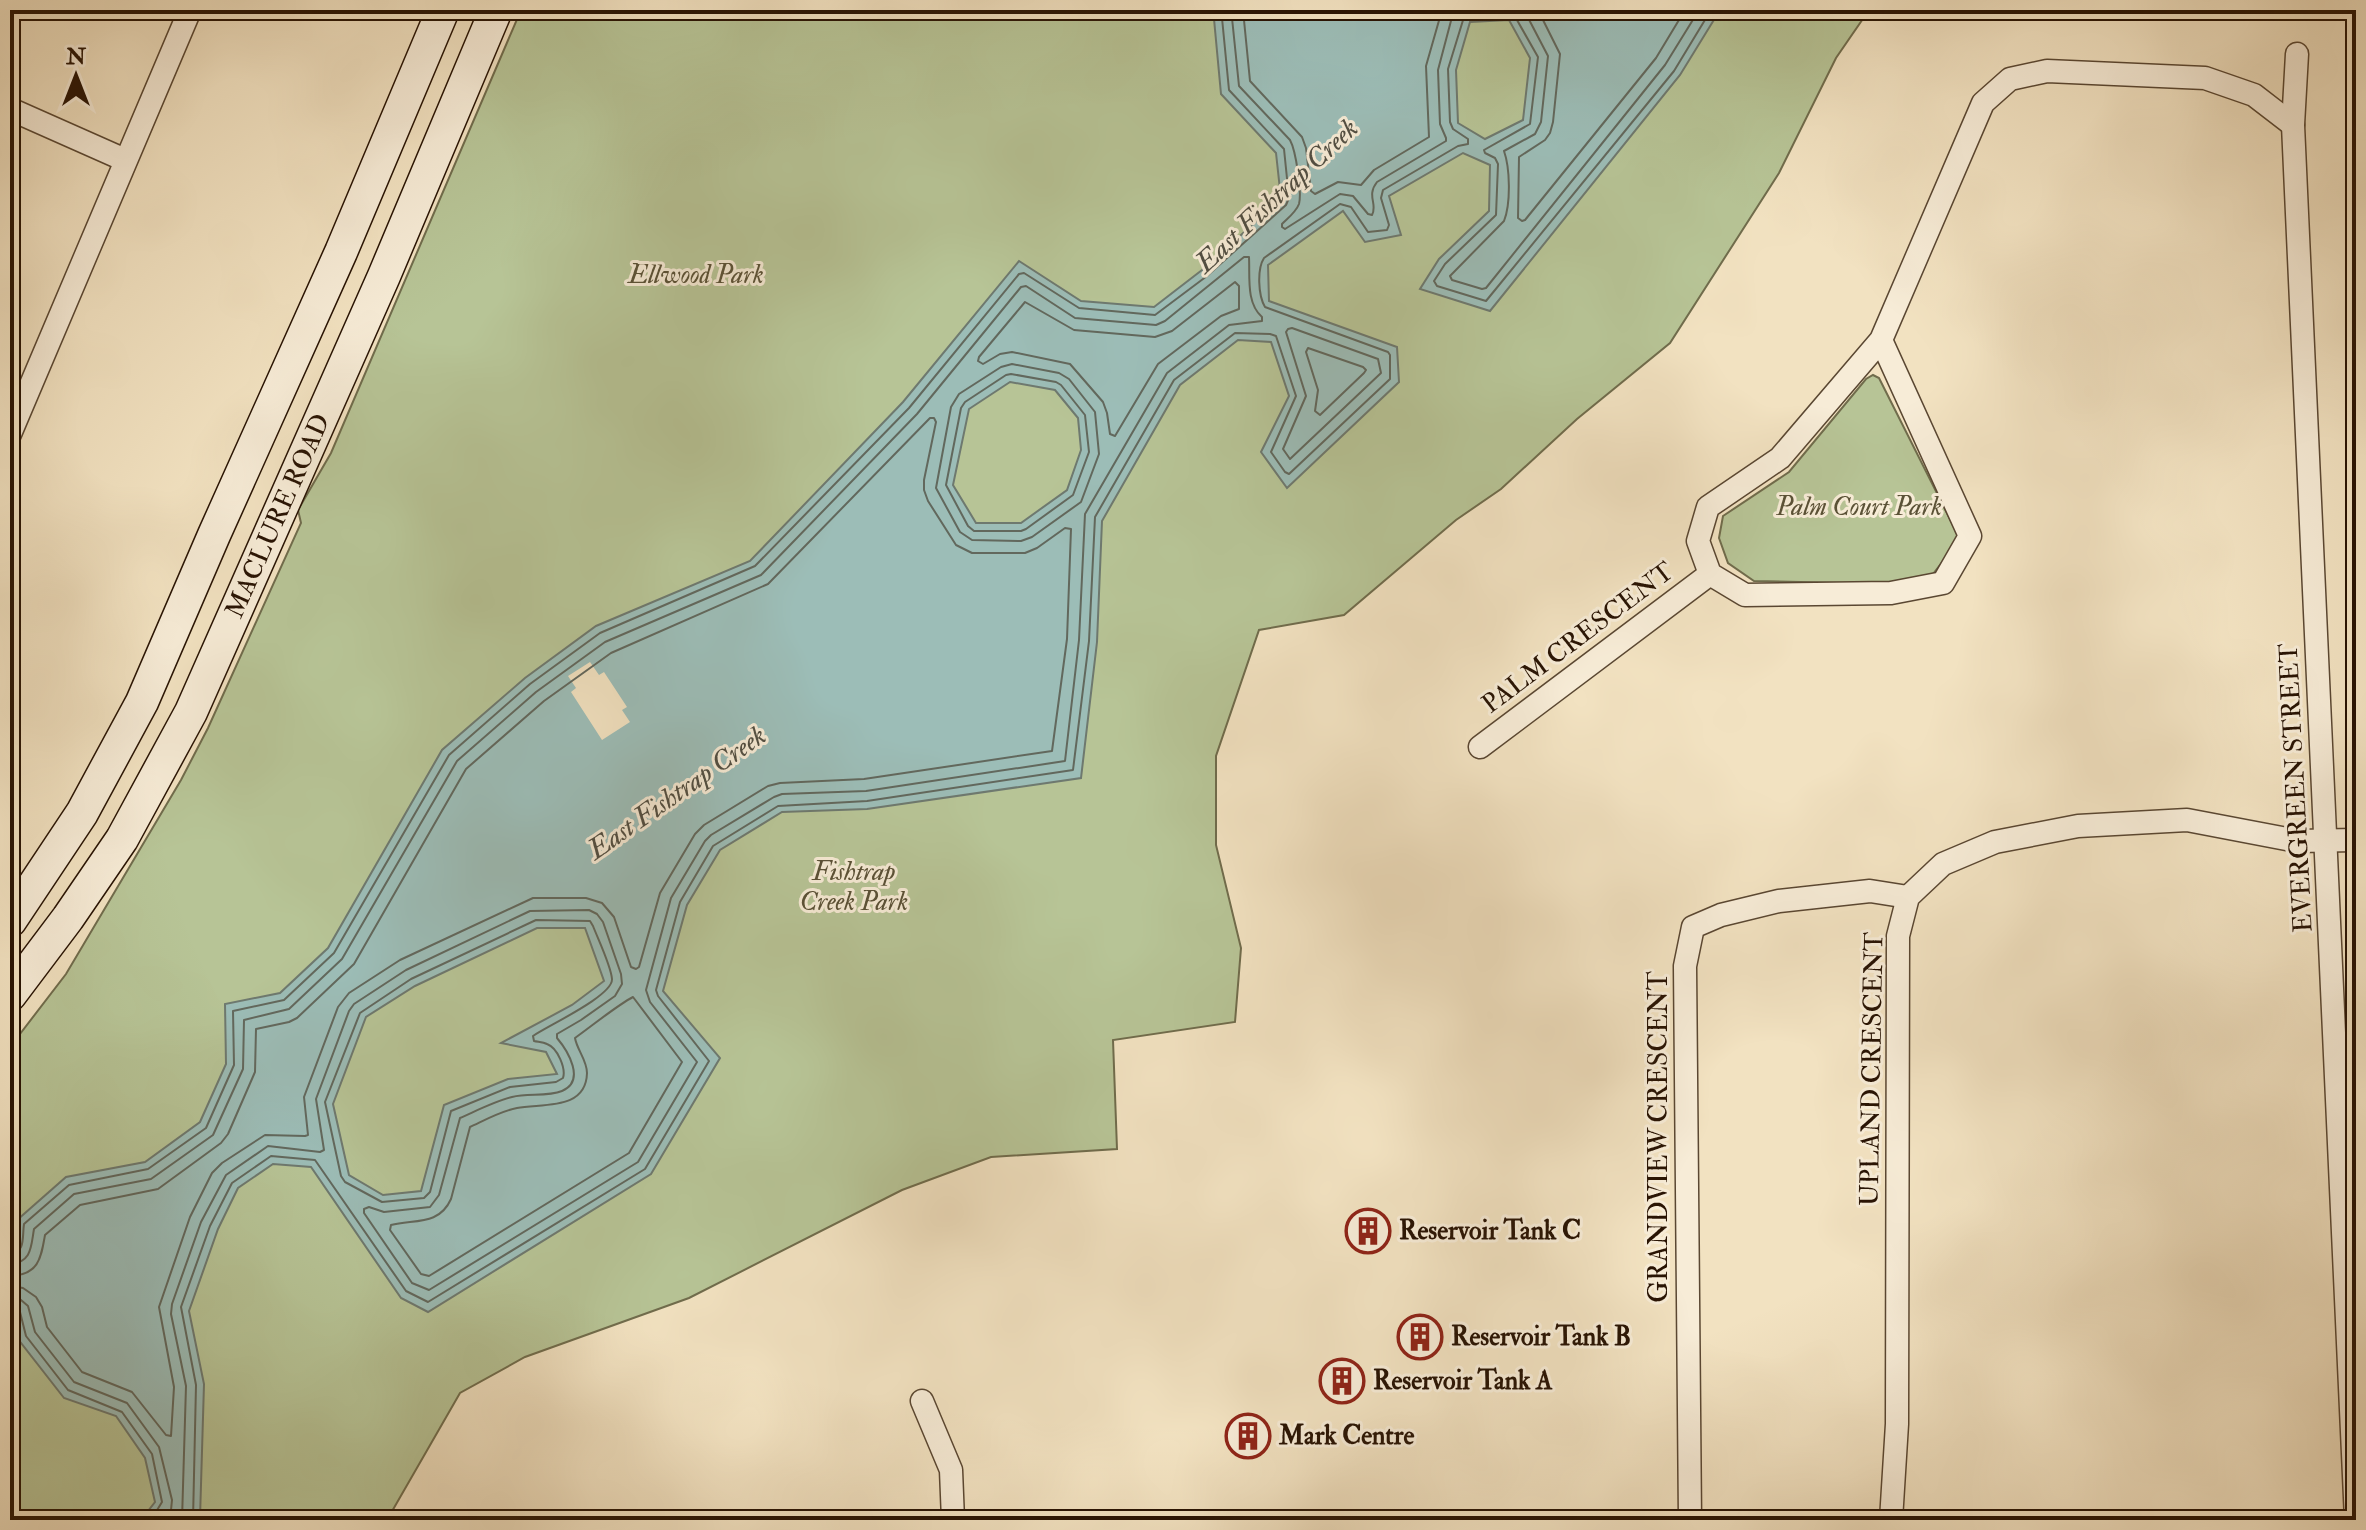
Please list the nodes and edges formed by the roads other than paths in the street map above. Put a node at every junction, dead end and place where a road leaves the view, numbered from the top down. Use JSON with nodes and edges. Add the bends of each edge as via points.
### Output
{"nodes":[{"id":1,"x":190,"y":10,"type":"edge"},
{"id":2,"x":443,"y":10,"type":"edge"},
{"id":3,"x":496,"y":10,"type":"edge"},
{"id":4,"x":2297,"y":54,"type":"dead end"},
{"id":5,"x":10,"y":109,"type":"edge"},
{"id":6,"x":2293,"y":125,"type":"junction"},
{"id":7,"x":125,"y":160,"type":"junction"},
{"id":8,"x":1881,"y":340,"type":"junction"},
{"id":9,"x":10,"y":434,"type":"edge"},
{"id":10,"x":1710,"y":574,"type":"junction"},
{"id":11,"x":1480,"y":747,"type":"dead end"},
{"id":12,"x":2356,"y":840,"type":"edge"},
{"id":13,"x":2327,"y":841,"type":"junction"},
{"id":14,"x":1908,"y":897,"type":"junction"},
{"id":15,"x":10,"y":921,"type":"edge"},
{"id":16,"x":10,"y":995,"type":"edge"},
{"id":17,"x":922,"y":1401,"type":"dead end"},
{"id":18,"x":953,"y":1520,"type":"edge"},
{"id":19,"x":1690,"y":1520,"type":"edge"},
{"id":20,"x":1891,"y":1520,"type":"edge"},
{"id":21,"x":2356,"y":1520,"type":"edge"}],
"edges":[{"from":1,"to":7,"type":"street"},
{"from":2,"to":15,"type":"main road","name":"MACLURE ROAD","via":[[142,702],[82,813]]},
{"from":3,"to":16,"type":"main road","name":"MACLURE ROAD","via":[[191,712],[122,839]]},
{"from":4,"to":6,"type":"street","name":"EVERGREEN STREET"},
{"from":5,"to":7,"type":"street"},
{"from":6,"to":8,"type":"street","name":"PALM CRESCENT","via":[[2254,95],[2205,78],[2047,71],[2010,79],[1983,103]]},
{"from":6,"to":13,"type":"street","name":"EVERGREEN STREET"},
{"from":7,"to":9,"type":"street"},
{"from":8,"to":10,"type":"street","name":"PALM CRESCENT","via":[[1780,458],[1708,507],[1698,541]]},
{"from":8,"to":10,"type":"street","name":"PALM CRESCENT","via":[[1970,536],[1943,583],[1891,593],[1745,595]]},
{"from":10,"to":11,"type":"street","name":"PALM CRESCENT"},
{"from":12,"to":13,"type":"street"},
{"from":13,"to":14,"type":"street","via":[[2297,841],[2187,820],[2078,826],[1995,842],[1943,864]]},
{"from":13,"to":21,"type":"street","name":"EVERGREEN STREET"},
{"from":14,"to":19,"type":"street","name":"GRANDVIEW CRESCENT","via":[[1870,891],[1779,901],[1693,927],[1685,966]]},
{"from":14,"to":20,"type":"street","name":"UPLAND CRESCENT","via":[[1898,936],[1897,1424]]},
{"from":17,"to":18,"type":"street","via":[[951,1470]]}]}
